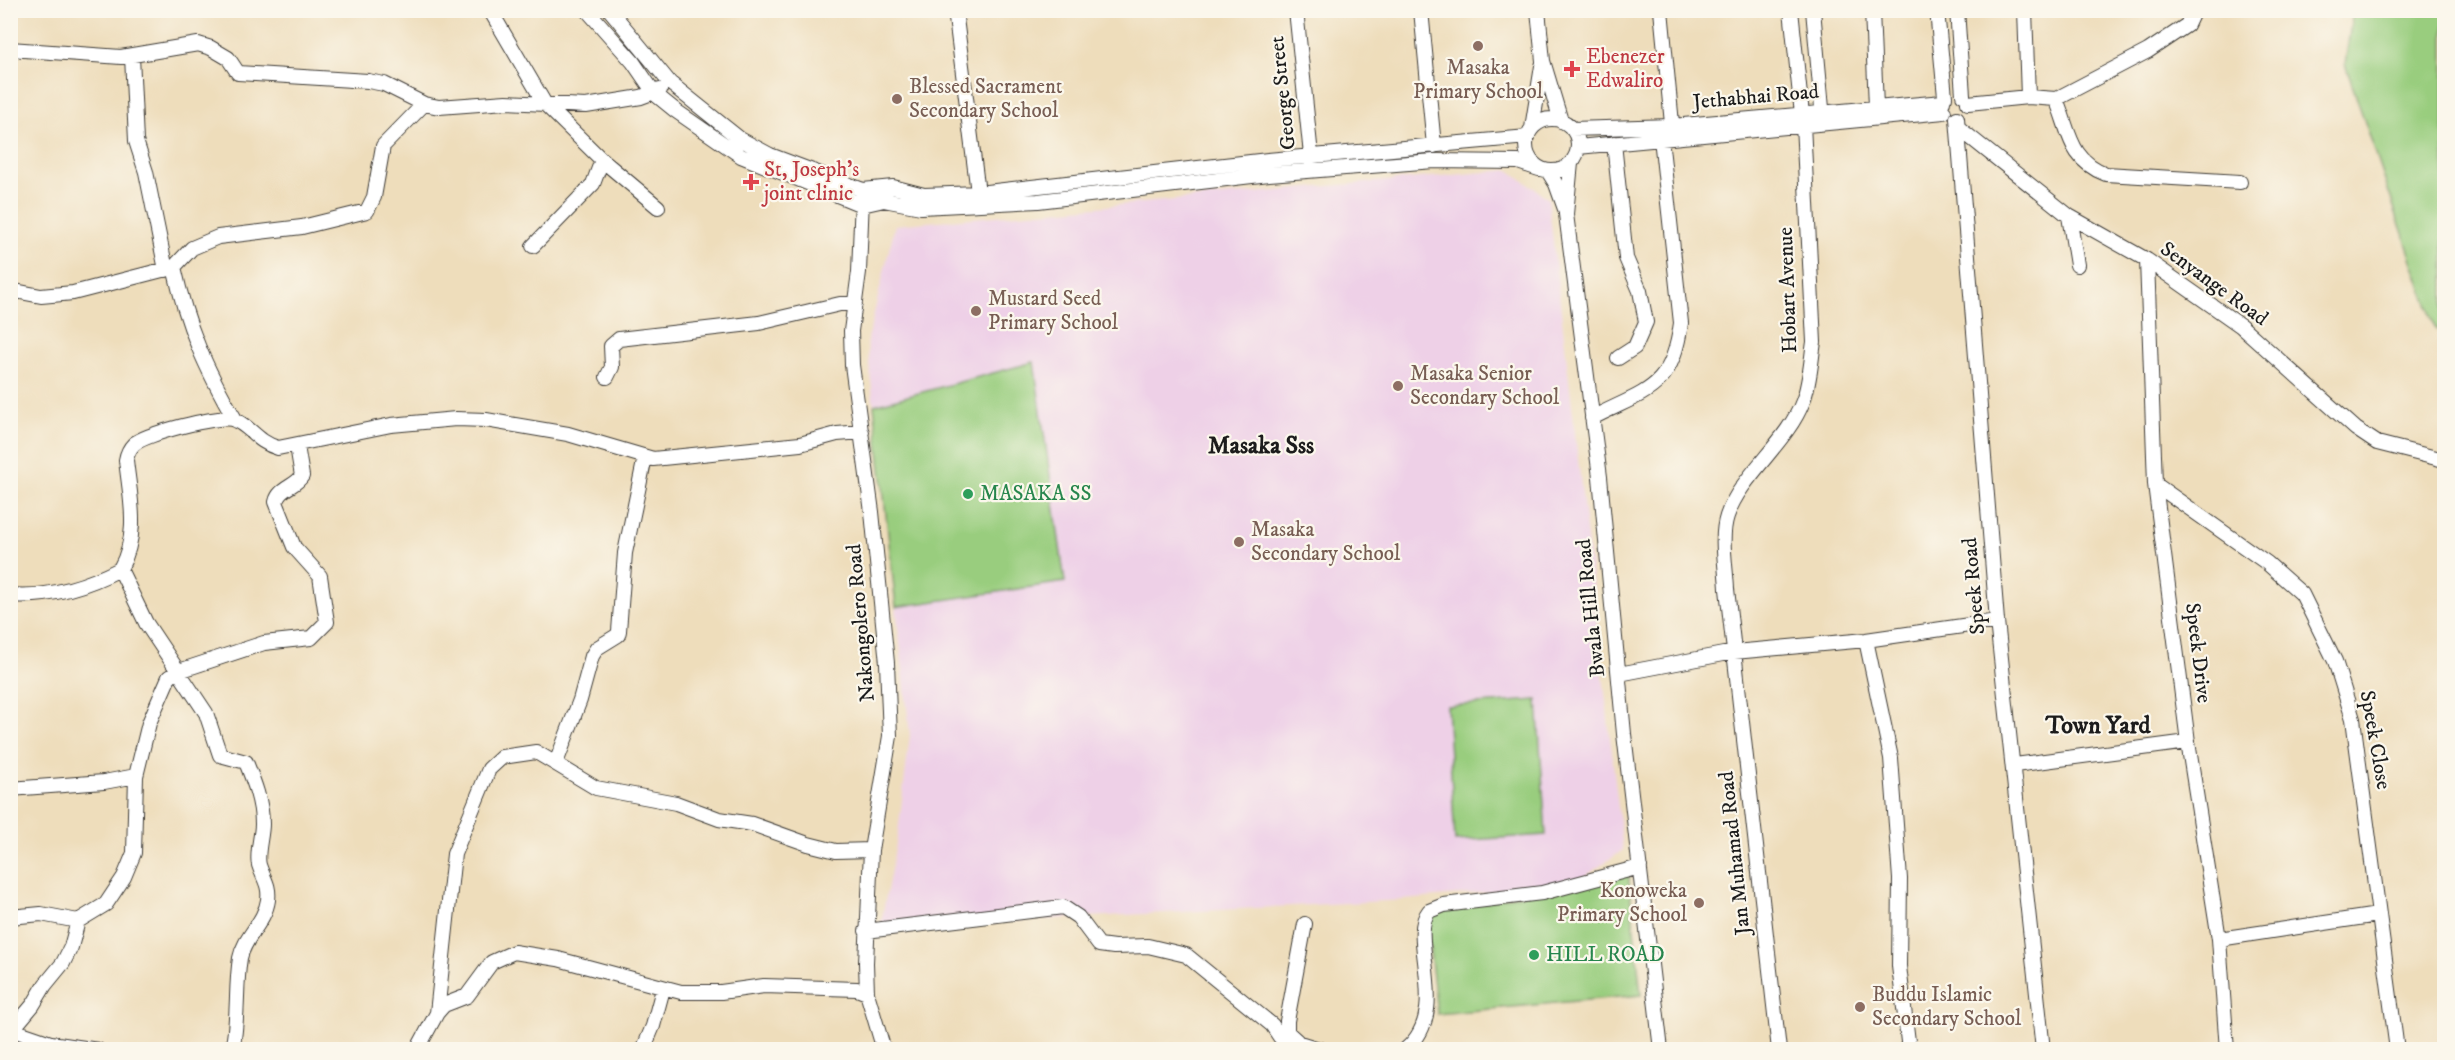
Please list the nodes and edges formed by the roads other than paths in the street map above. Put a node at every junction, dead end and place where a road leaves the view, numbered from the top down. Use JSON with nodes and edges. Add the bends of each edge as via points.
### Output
{"nodes":[{"id":1,"x":490,"y":10,"type":"edge"},
{"id":2,"x":587,"y":10,"type":"edge"},
{"id":3,"x":610,"y":10,"type":"edge"},
{"id":4,"x":955,"y":10,"type":"edge"},
{"id":5,"x":1296,"y":10,"type":"edge"},
{"id":6,"x":1421,"y":10,"type":"edge"},
{"id":7,"x":1538,"y":10,"type":"edge"},
{"id":8,"x":1661,"y":10,"type":"edge"},
{"id":9,"x":1791,"y":10,"type":"edge"},
{"id":10,"x":1813,"y":10,"type":"edge"},
{"id":11,"x":1872,"y":10,"type":"edge"},
{"id":12,"x":1936,"y":10,"type":"edge"},
{"id":13,"x":1957,"y":10,"type":"edge"},
{"id":14,"x":2025,"y":10,"type":"edge"},
{"id":15,"x":2194,"y":10,"type":"edge"},
{"id":16,"x":10,"y":49,"type":"edge"},
{"id":17,"x":132,"y":56,"type":"junction"},
{"id":18,"x":1543,"y":61,"type":"junction"},
{"id":19,"x":670,"y":83,"type":"junction"},
{"id":20,"x":655,"y":93,"type":"junction"},
{"id":21,"x":2028,"y":97,"type":"junction"},
{"id":22,"x":1966,"y":99,"type":"junction"},
{"id":23,"x":2056,"y":99,"type":"junction"},
{"id":24,"x":424,"y":104,"type":"junction"},
{"id":25,"x":545,"y":104,"type":"junction"},
{"id":26,"x":1944,"y":104,"type":"junction"},
{"id":27,"x":1876,"y":107,"type":"junction"},
{"id":28,"x":1823,"y":117,"type":"junction"},
{"id":29,"x":1802,"y":119,"type":"junction"},
{"id":30,"x":1959,"y":124,"type":"junction"},
{"id":31,"x":1567,"y":125,"type":"junction"},
{"id":32,"x":1530,"y":133,"type":"junction"},
{"id":33,"x":1669,"y":133,"type":"junction"},
{"id":34,"x":1614,"y":142,"type":"junction"},
{"id":35,"x":1434,"y":146,"type":"junction"},
{"id":36,"x":1578,"y":147,"type":"junction"},
{"id":37,"x":602,"y":160,"type":"junction"},
{"id":38,"x":1571,"y":163,"type":"junction"},
{"id":39,"x":1312,"y":164,"type":"junction"},
{"id":40,"x":1543,"y":170,"type":"junction"},
{"id":41,"x":2240,"y":182,"type":"dead end"},
{"id":42,"x":863,"y":190,"type":"junction"},
{"id":43,"x":978,"y":193,"type":"junction"},
{"id":44,"x":862,"y":205,"type":"junction"},
{"id":45,"x":658,"y":207,"type":"dead end"},
{"id":46,"x":1566,"y":214,"type":"junction"},
{"id":47,"x":2068,"y":216,"type":"junction"},
{"id":48,"x":533,"y":246,"type":"dead end"},
{"id":49,"x":2147,"y":261,"type":"junction"},
{"id":50,"x":2077,"y":265,"type":"dead end"},
{"id":51,"x":170,"y":268,"type":"junction"},
{"id":52,"x":10,"y":290,"type":"edge"},
{"id":53,"x":855,"y":304,"type":"junction"},
{"id":54,"x":1618,"y":358,"type":"dead end"},
{"id":55,"x":607,"y":377,"type":"dead end"},
{"id":56,"x":1592,"y":418,"type":"junction"},
{"id":57,"x":236,"y":421,"type":"junction"},
{"id":58,"x":862,"y":432,"type":"junction"},
{"id":59,"x":297,"y":446,"type":"junction"},
{"id":60,"x":645,"y":457,"type":"junction"},
{"id":61,"x":2445,"y":460,"type":"edge"},
{"id":62,"x":2155,"y":484,"type":"junction"},
{"id":63,"x":120,"y":569,"type":"junction"},
{"id":64,"x":10,"y":595,"type":"edge"},
{"id":65,"x":1997,"y":621,"type":"junction"},
{"id":66,"x":1866,"y":640,"type":"junction"},
{"id":67,"x":1734,"y":652,"type":"junction"},
{"id":68,"x":179,"y":671,"type":"junction"},
{"id":69,"x":1619,"y":674,"type":"junction"},
{"id":70,"x":2188,"y":742,"type":"junction"},
{"id":71,"x":556,"y":763,"type":"junction"},
{"id":72,"x":2014,"y":765,"type":"junction"},
{"id":73,"x":136,"y":776,"type":"junction"},
{"id":74,"x":10,"y":789,"type":"edge"},
{"id":75,"x":871,"y":850,"type":"junction"},
{"id":76,"x":1640,"y":867,"type":"junction"},
{"id":77,"x":2378,"y":915,"type":"junction"},
{"id":78,"x":10,"y":917,"type":"edge"},
{"id":79,"x":78,"y":921,"type":"junction"},
{"id":80,"x":1305,"y":924,"type":"dead end"},
{"id":81,"x":866,"y":931,"type":"junction"},
{"id":82,"x":2219,"y":939,"type":"junction"},
{"id":83,"x":663,"y":989,"type":"junction"},
{"id":84,"x":867,"y":993,"type":"junction"},
{"id":85,"x":437,"y":1013,"type":"junction"},
{"id":86,"x":11,"y":1030,"type":"edge"},
{"id":87,"x":1298,"y":1043,"type":"junction"},
{"id":88,"x":1775,"y":1045,"type":"edge"},
{"id":89,"x":49,"y":1046,"type":"edge"},
{"id":90,"x":98,"y":1050,"type":"edge"},
{"id":91,"x":232,"y":1050,"type":"edge"},
{"id":92,"x":417,"y":1050,"type":"edge"},
{"id":93,"x":643,"y":1050,"type":"edge"},
{"id":94,"x":884,"y":1050,"type":"edge"},
{"id":95,"x":1322,"y":1050,"type":"edge"},
{"id":96,"x":1405,"y":1050,"type":"edge"},
{"id":97,"x":1661,"y":1050,"type":"edge"},
{"id":98,"x":1909,"y":1050,"type":"edge"},
{"id":99,"x":2043,"y":1050,"type":"edge"},
{"id":100,"x":2227,"y":1050,"type":"edge"},
{"id":101,"x":2397,"y":1050,"type":"edge"}],
"edges":[{"from":1,"to":25,"type":"street"},
{"from":2,"to":20,"type":"street"},
{"from":3,"to":19,"type":"street"},
{"from":4,"to":43,"type":"street"},
{"from":5,"to":39,"type":"street","name":"George Street"},
{"from":6,"to":35,"type":"street"},
{"from":7,"to":18,"type":"street"},
{"from":8,"to":33,"type":"street"},
{"from":9,"to":29,"type":"street","name":"Hobart Avenue"},
{"from":10,"to":28,"type":"street"},
{"from":11,"to":27,"type":"street"},
{"from":12,"to":26,"type":"street"},
{"from":13,"to":22,"type":"street"},
{"from":14,"to":21,"type":"street"},
{"from":15,"to":23,"type":"street","via":[[2187,25],[2148,51]]},
{"from":16,"to":17,"type":"street"},
{"from":17,"to":24,"type":"street","via":[[198,44],[228,58],[238,73],[368,81],[384,84]]},
{"from":17,"to":51,"type":"street","via":[[136,141]]},
{"from":18,"to":31,"type":"street"},
{"from":18,"to":32,"type":"street"},
{"from":19,"to":20,"type":"street"},
{"from":19,"to":42,"type":"street","via":[[740,139],[770,155]]},
{"from":20,"to":25,"type":"street","via":[[586,106]]},
{"from":20,"to":44,"type":"street","via":[[741,156]]},
{"from":21,"to":22,"type":"street"},
{"from":21,"to":23,"type":"street"},
{"from":22,"to":26,"type":"street","via":[[1953,92]]},
{"from":22,"to":30,"type":"street","via":[[1966,113]]},
{"from":23,"to":41,"type":"street","via":[[2078,157],[2089,168],[2106,174]]},
{"from":24,"to":25,"type":"street"},
{"from":24,"to":51,"type":"street","via":[[386,141],[374,197],[367,211],[302,227],[218,237],[192,248]]},
{"from":25,"to":37,"type":"street"},
{"from":26,"to":27,"type":"street","name":"Jethabhai Road"},
{"from":26,"to":28,"type":"street","name":"Jethabhai Road"},
{"from":26,"to":30,"type":"street","name":"Senyange Road"},
{"from":27,"to":28,"type":"street","name":"Jethabhai Road"},
{"from":28,"to":29,"type":"street","name":"Jethabhai Road"},
{"from":29,"to":33,"type":"street","name":"Jethabhai Road"},
{"from":29,"to":67,"type":"street","name":"Hobart Avenue","via":[[1814,342],[1803,401],[1728,513],[1727,589]]},
{"from":30,"to":47,"type":"street","name":"Senyange Road"},
{"from":30,"to":65,"type":"street","name":"Speek Road"},
{"from":31,"to":32,"type":"street","via":[[1546,120]]},
{"from":31,"to":33,"type":"street","name":"Jethabhai Road"},
{"from":31,"to":36,"type":"street"},
{"from":32,"to":35,"type":"street"},
{"from":32,"to":40,"type":"street","via":[[1527,154]]},
{"from":33,"to":34,"type":"street","name":"Jethabhai Road"},
{"from":33,"to":56,"type":"street","via":[[1681,323],[1678,347],[1667,373],[1644,393]]},
{"from":34,"to":36,"type":"street","name":"Jethabhai Road"},
{"from":34,"to":54,"type":"street","via":[[1626,258],[1640,291],[1646,322],[1635,347]]},
{"from":35,"to":39,"type":"street"},
{"from":36,"to":38,"type":"street"},
{"from":37,"to":45,"type":"street"},
{"from":37,"to":48,"type":"street","via":[[593,184]]},
{"from":38,"to":40,"type":"street","via":[[1560,170]]},
{"from":38,"to":46,"type":"street","name":"Bwala Hill Road"},
{"from":39,"to":40,"type":"street","via":[[1518,162]]},
{"from":39,"to":43,"type":"street"},
{"from":39,"to":44,"type":"street","via":[[1038,201],[921,207],[884,200]]},
{"from":40,"to":46,"type":"street","via":[[1556,184]]},
{"from":42,"to":43,"type":"street","via":[[893,188],[924,195]]},
{"from":42,"to":44,"type":"street","name":"Nakongolero Road"},
{"from":44,"to":53,"type":"street","name":"Nakongolero Road"},
{"from":46,"to":56,"type":"street","name":"Bwala Hill Road"},
{"from":47,"to":49,"type":"street","name":"Senyange Road"},
{"from":47,"to":50,"type":"street"},
{"from":49,"to":61,"type":"street","name":"Senyange Road","via":[[2241,326],[2363,434],[2385,446]]},
{"from":49,"to":62,"type":"street","name":"Speek Drive"},
{"from":51,"to":52,"type":"street","via":[[58,296]]},
{"from":51,"to":57,"type":"street","via":[[193,336]]},
{"from":53,"to":55,"type":"street","via":[[759,323],[619,339],[611,346],[612,367]]},
{"from":53,"to":58,"type":"street","name":"Nakongolero Road","via":[[852,364]]},
{"from":56,"to":69,"type":"street","name":"Bwala Hill Road"},
{"from":57,"to":59,"type":"street","via":[[268,446]]},
{"from":57,"to":63,"type":"street","via":[[216,418],[135,444],[126,460],[133,506],[132,530]]},
{"from":58,"to":60,"type":"street","via":[[734,452]]},
{"from":58,"to":75,"type":"street","name":"Nakongolero Road","via":[[890,700],[888,759]]},
{"from":59,"to":60,"type":"street","via":[[391,425],[471,419],[568,434]]},
{"from":59,"to":68,"type":"street","via":[[302,476],[276,501],[294,547],[320,576],[327,622],[311,638],[264,644]]},
{"from":60,"to":71,"type":"street","via":[[625,553],[618,635],[597,648],[592,656]]},
{"from":62,"to":70,"type":"street","name":"Speek Drive"},
{"from":62,"to":77,"type":"street","name":"Speek Close","via":[[2267,563],[2306,599],[2335,662],[2353,719]]},
{"from":63,"to":64,"type":"street","via":[[62,590]]},
{"from":63,"to":68,"type":"street","via":[[146,623]]},
{"from":65,"to":66,"type":"street"},
{"from":65,"to":72,"type":"street","name":"Speek Road"},
{"from":66,"to":67,"type":"street"},
{"from":66,"to":98,"type":"street","via":[[1890,758],[1899,879],[1899,966]]},
{"from":67,"to":69,"type":"street"},
{"from":67,"to":88,"type":"street","name":"Jan Muhamad Road"},
{"from":68,"to":73,"type":"street","via":[[165,682],[149,723]]},
{"from":68,"to":91,"type":"street","via":[[206,713],[220,754],[246,762],[262,812],[259,864],[267,880],[268,899],[264,915],[241,954],[236,993],[238,1029]]},
{"from":69,"to":76,"type":"street","name":"Bwala Hill Road"},
{"from":70,"to":72,"type":"street"},
{"from":70,"to":82,"type":"street","name":"Speek Drive"},
{"from":71,"to":75,"type":"street","via":[[577,780],[596,788],[676,803],[818,846],[844,851]]},
{"from":71,"to":85,"type":"street","via":[[527,752],[502,757],[489,769],[454,854]]},
{"from":72,"to":99,"type":"street","name":"Speek Road"},
{"from":73,"to":74,"type":"street"},
{"from":73,"to":79,"type":"street","via":[[134,853],[130,865],[106,904]]},
{"from":75,"to":81,"type":"street","name":"Nakongolero Road"},
{"from":76,"to":96,"type":"street","via":[[1542,893],[1444,905],[1429,912],[1424,924],[1426,1022],[1419,1037]]},
{"from":76,"to":97,"type":"street","name":"Bwala Hill Road"},
{"from":77,"to":82,"type":"street"},
{"from":77,"to":101,"type":"street","name":"Speek Close"},
{"from":78,"to":79,"type":"street","via":[[41,914]]},
{"from":79,"to":86,"type":"street","via":[[63,963]]},
{"from":80,"to":87,"type":"street","via":[[1287,1021],[1287,1032]]},
{"from":81,"to":84,"type":"street","name":"Nakongolero Road"},
{"from":81,"to":87,"type":"street","via":[[1063,907],[1078,916],[1099,945],[1148,946],[1189,956],[1272,1025],[1280,1037]]},
{"from":82,"to":100,"type":"street","name":"Speek Drive"},
{"from":83,"to":84,"type":"street","via":[[698,992],[783,986],[857,989]]},
{"from":83,"to":85,"type":"street","via":[[566,961],[514,952],[492,962],[466,996],[448,1003]]},
{"from":83,"to":93,"type":"street"},
{"from":84,"to":94,"type":"street","name":"Nakongolero Road"},
{"from":85,"to":92,"type":"street"},
{"from":86,"to":89,"type":"street"},
{"from":87,"to":95,"type":"street"},
{"from":89,"to":90,"type":"street"}]}
